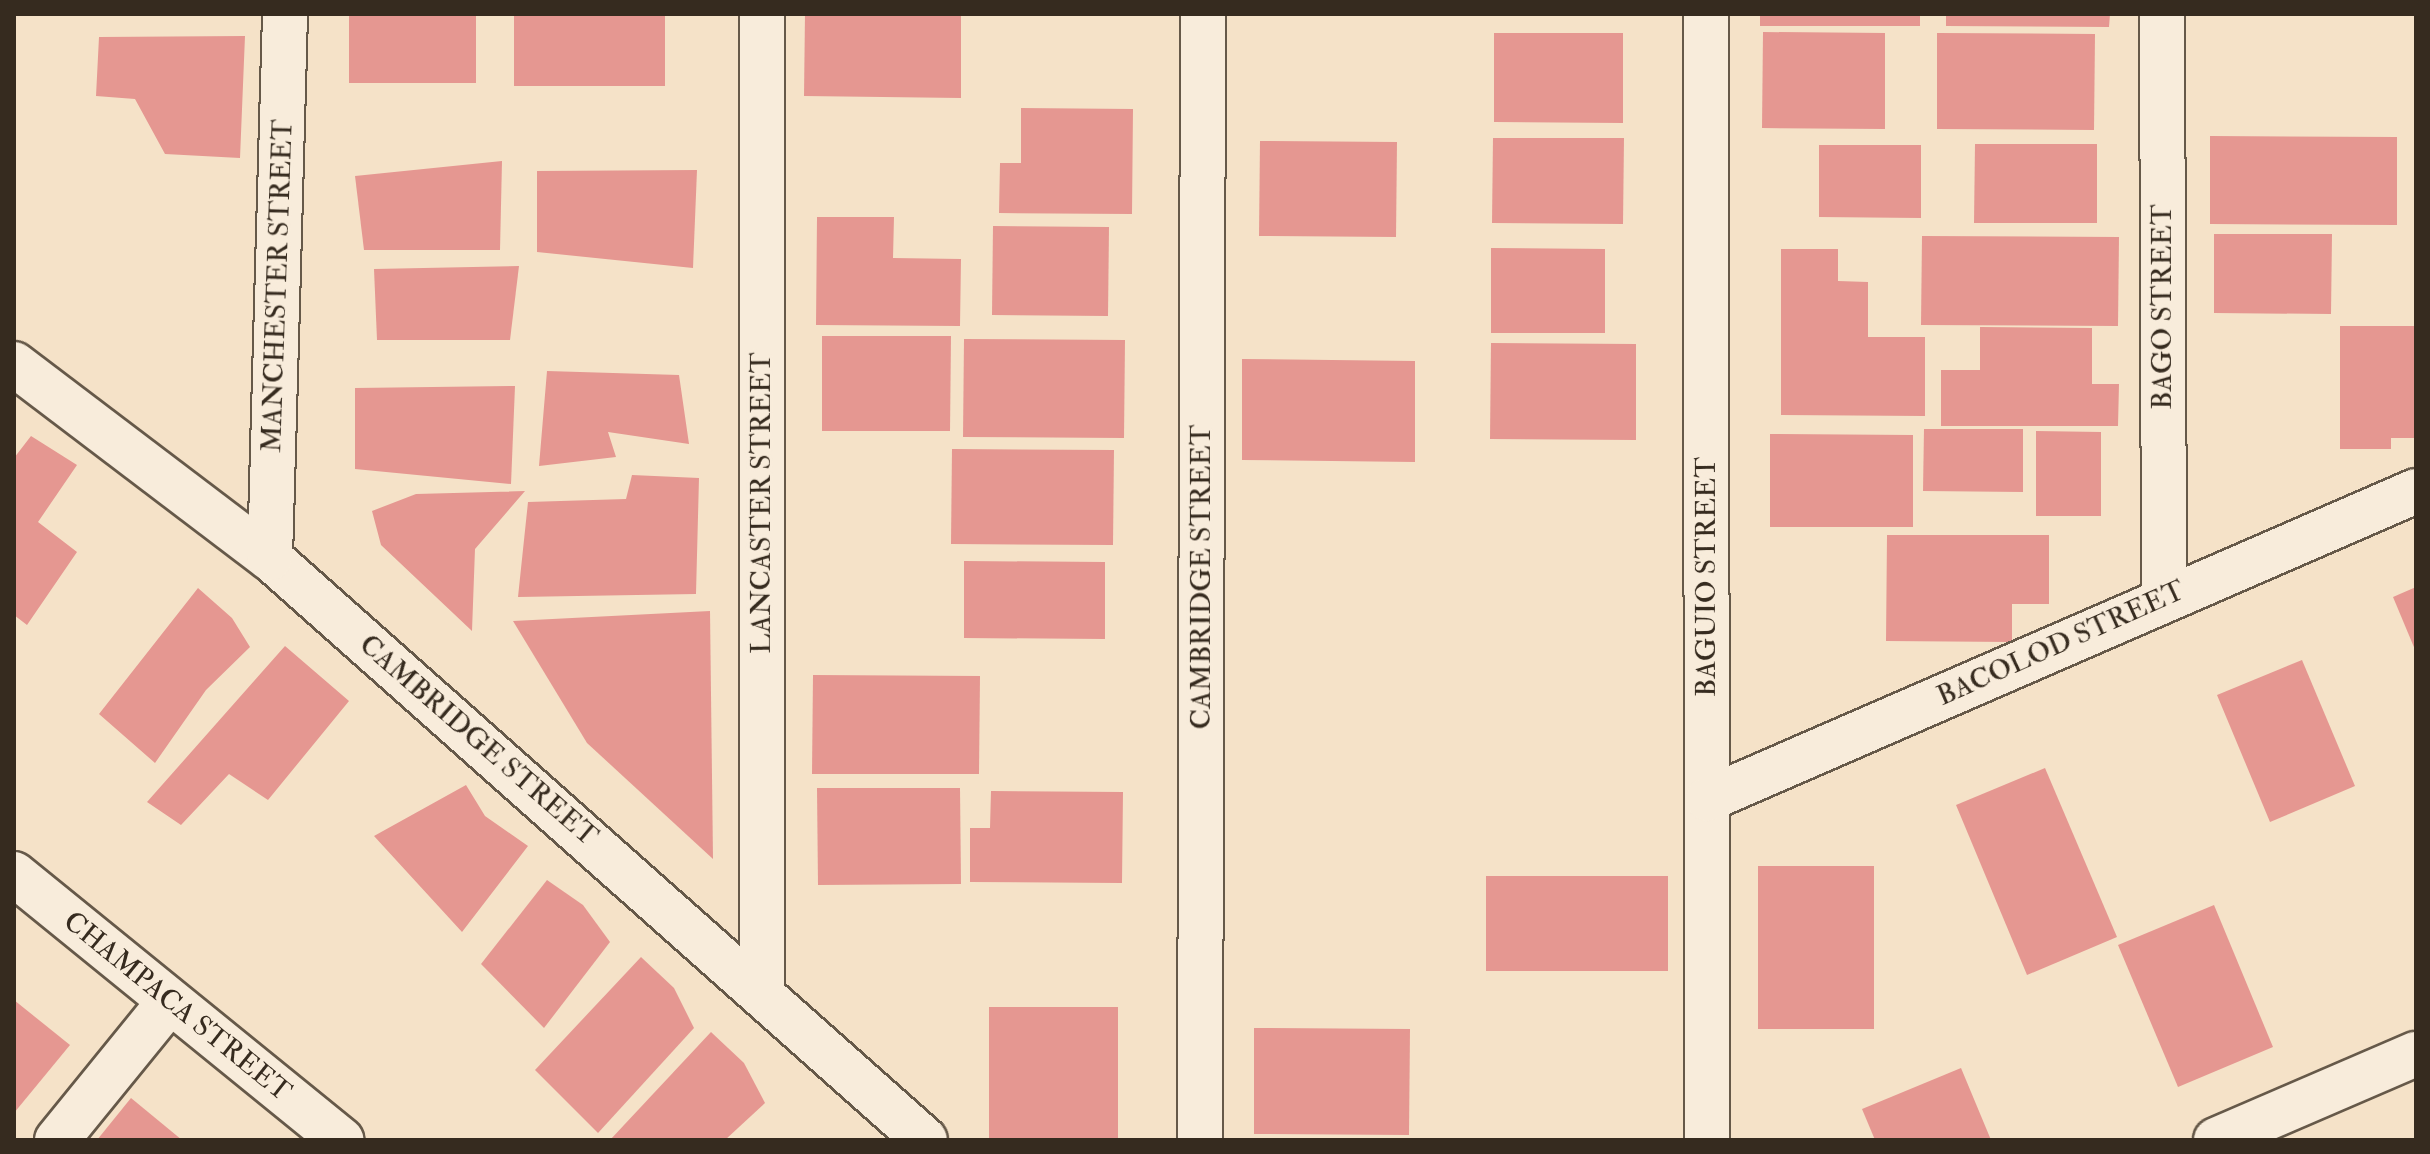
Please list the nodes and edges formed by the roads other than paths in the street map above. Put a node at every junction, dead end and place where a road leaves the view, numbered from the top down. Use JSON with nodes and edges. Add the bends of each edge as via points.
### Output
{"nodes":[{"id":1,"x":285,"y":14,"type":"edge"},
{"id":2,"x":762,"y":14,"type":"edge"},
{"id":3,"x":1203,"y":14,"type":"edge"},
{"id":4,"x":1706,"y":14,"type":"edge"},
{"id":5,"x":2162,"y":14,"type":"edge"},
{"id":6,"x":14,"y":364,"type":"edge"},
{"id":7,"x":2416,"y":491,"type":"edge"},
{"id":8,"x":270,"y":558,"type":"junction"},
{"id":9,"x":2164,"y":599,"type":"junction"},
{"id":10,"x":1708,"y":799,"type":"junction"},
{"id":11,"x":14,"y":874,"type":"edge"},
{"id":12,"x":762,"y":992,"type":"junction"},
{"id":13,"x":169,"y":1002,"type":"junction"},
{"id":14,"x":2416,"y":1054,"type":"edge"},
{"id":15,"x":57,"y":1140,"type":"edge"},
{"id":16,"x":341,"y":1140,"type":"edge"},
{"id":17,"x":925,"y":1140,"type":"edge"},
{"id":18,"x":1200,"y":1140,"type":"edge"},
{"id":19,"x":1707,"y":1140,"type":"edge"},
{"id":20,"x":2216,"y":1140,"type":"edge"}],
"edges":[{"from":1,"to":8,"type":"street","name":"MANCHESTER STREET"},
{"from":2,"to":12,"type":"street","name":"LANCASTER STREET"},
{"from":3,"to":18,"type":"street","name":"CAMBRIDGE STREET"},
{"from":4,"to":10,"type":"street","name":"BAGUIO STREET"},
{"from":5,"to":9,"type":"street","name":"BAGO STREET"},
{"from":6,"to":8,"type":"street","name":"CAMBRIDGE STREET"},
{"from":7,"to":9,"type":"street","name":"BACOLOD STREET"},
{"from":8,"to":12,"type":"street","name":"CAMBRIDGE STREET"},
{"from":9,"to":10,"type":"street","name":"BACOLOD STREET"},
{"from":10,"to":19,"type":"street","name":"BAGUIO STREET"},
{"from":11,"to":13,"type":"street","name":"CHAMPACA STREET"},
{"from":12,"to":17,"type":"street","name":"CAMBRIDGE STREET"},
{"from":13,"to":15,"type":"street"},
{"from":13,"to":16,"type":"street","name":"CHAMPACA STREET"},
{"from":14,"to":20,"type":"street"}]}
